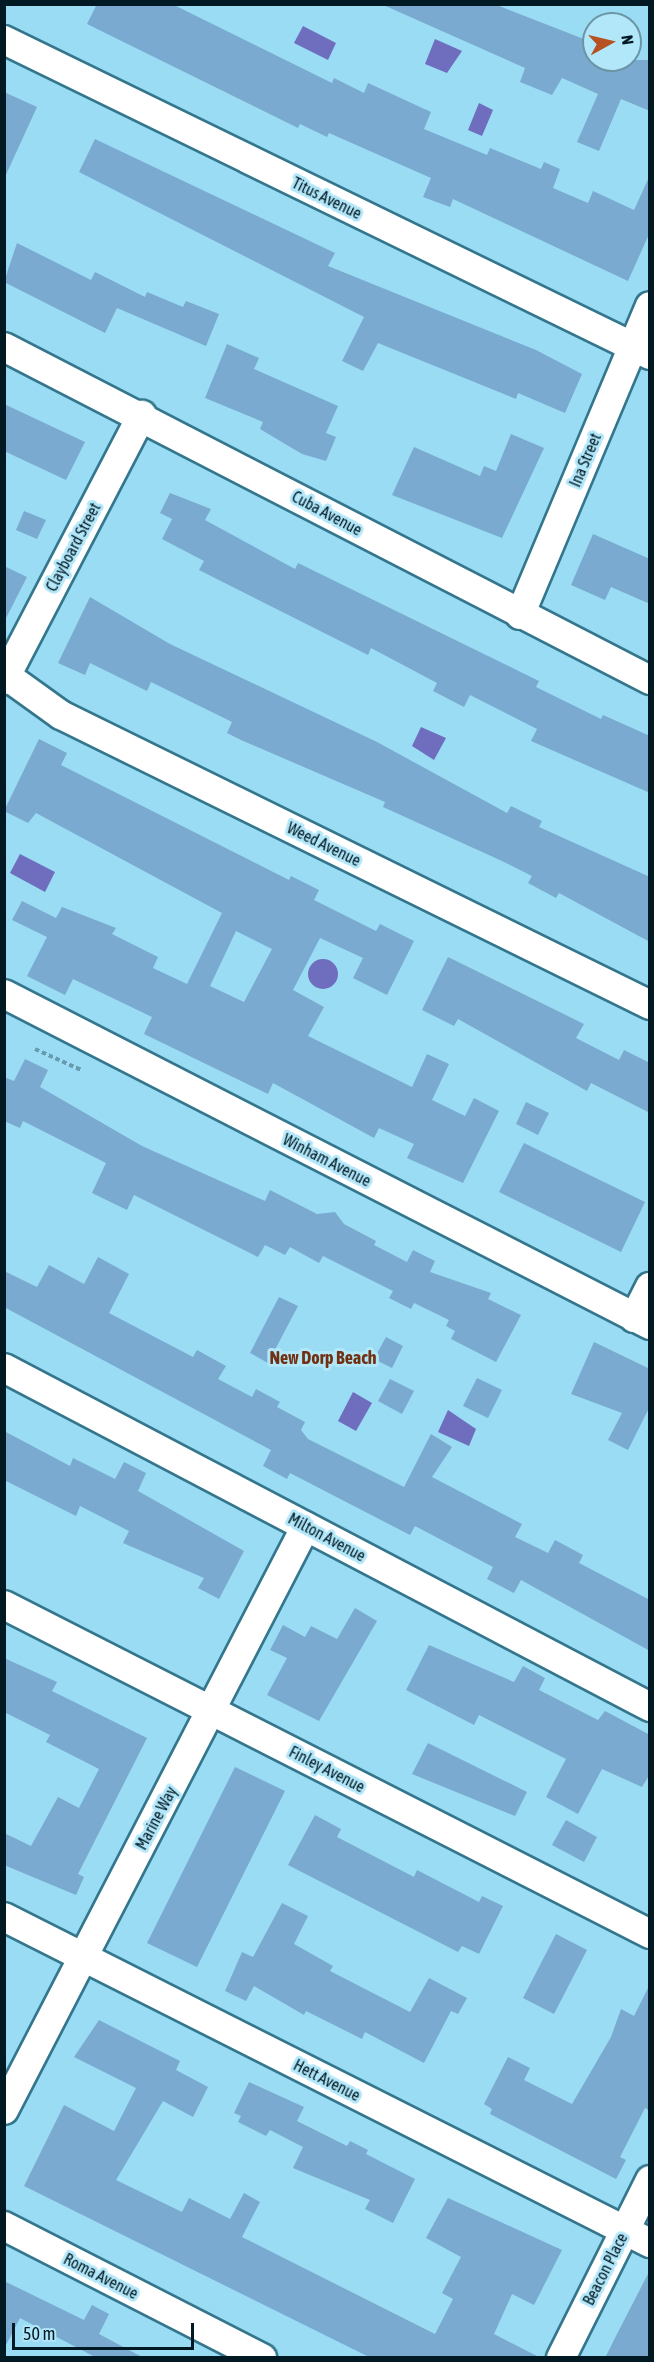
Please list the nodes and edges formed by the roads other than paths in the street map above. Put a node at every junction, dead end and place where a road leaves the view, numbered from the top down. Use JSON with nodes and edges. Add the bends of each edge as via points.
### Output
{"nodes":[{"id":1,"x":4,"y":40,"type":"edge"},
{"id":2,"x":650,"y":306,"type":"edge"},
{"id":3,"x":4,"y":347,"type":"edge"},
{"id":4,"x":641,"y":351,"type":"edge"},
{"id":5,"x":142,"y":415,"type":"junction"},
{"id":6,"x":520,"y":615,"type":"junction"},
{"id":7,"x":5,"y":676,"type":"edge"},
{"id":8,"x":650,"y":680,"type":"edge"},
{"id":9,"x":4,"y":994,"type":"edge"},
{"id":10,"x":650,"y":1005,"type":"edge"},
{"id":11,"x":650,"y":1287,"type":"edge"},
{"id":12,"x":642,"y":1321,"type":"edge"},
{"id":13,"x":4,"y":1368,"type":"edge"},
{"id":14,"x":306,"y":1526,"type":"junction"},
{"id":15,"x":4,"y":1605,"type":"edge"},
{"id":16,"x":650,"y":1707,"type":"edge"},
{"id":17,"x":212,"y":1711,"type":"junction"},
{"id":18,"x":4,"y":1917,"type":"edge"},
{"id":19,"x":650,"y":1934,"type":"edge"},
{"id":20,"x":83,"y":1957,"type":"junction"},
{"id":21,"x":4,"y":2110,"type":"edge"},
{"id":22,"x":650,"y":2180,"type":"edge"},
{"id":23,"x":4,"y":2226,"type":"edge"},
{"id":24,"x":624,"y":2230,"type":"junction"},
{"id":25,"x":650,"y":2243,"type":"edge"},
{"id":26,"x":262,"y":2358,"type":"edge"},
{"id":27,"x":561,"y":2358,"type":"edge"}],
"edges":[{"from":1,"to":4,"type":"street","name":"Titus Avenue"},
{"from":2,"to":4,"type":"street","name":"Ina Street"},
{"from":3,"to":5,"type":"street","name":"Cuba Avenue"},
{"from":4,"to":6,"type":"street","name":"Ina Street"},
{"from":5,"to":6,"type":"street","name":"Cuba Avenue"},
{"from":5,"to":7,"type":"street","name":"Clayboard Street"},
{"from":6,"to":8,"type":"street","name":"Cuba Avenue"},
{"from":7,"to":10,"type":"street","name":"Weed Avenue","via":[[62,715]]},
{"from":9,"to":12,"type":"street","name":"Winham Avenue"},
{"from":11,"to":12,"type":"street"},
{"from":13,"to":14,"type":"street","name":"Milton Avenue"},
{"from":14,"to":16,"type":"street","name":"Milton Avenue"},
{"from":14,"to":17,"type":"street","name":"Marine Way"},
{"from":15,"to":17,"type":"street","name":"Finley Avenue"},
{"from":17,"to":19,"type":"street","name":"Finley Avenue"},
{"from":17,"to":20,"type":"street","name":"Marine Way"},
{"from":18,"to":20,"type":"street","name":"Hett Avenue"},
{"from":20,"to":21,"type":"street","name":"Marine Way"},
{"from":20,"to":24,"type":"street","name":"Hett Avenue"},
{"from":22,"to":24,"type":"street","name":"Beacon Place"},
{"from":23,"to":26,"type":"street","name":"Roma Avenue"},
{"from":24,"to":25,"type":"street","name":"Hett Avenue"},
{"from":24,"to":27,"type":"street","name":"Beacon Place"}]}
